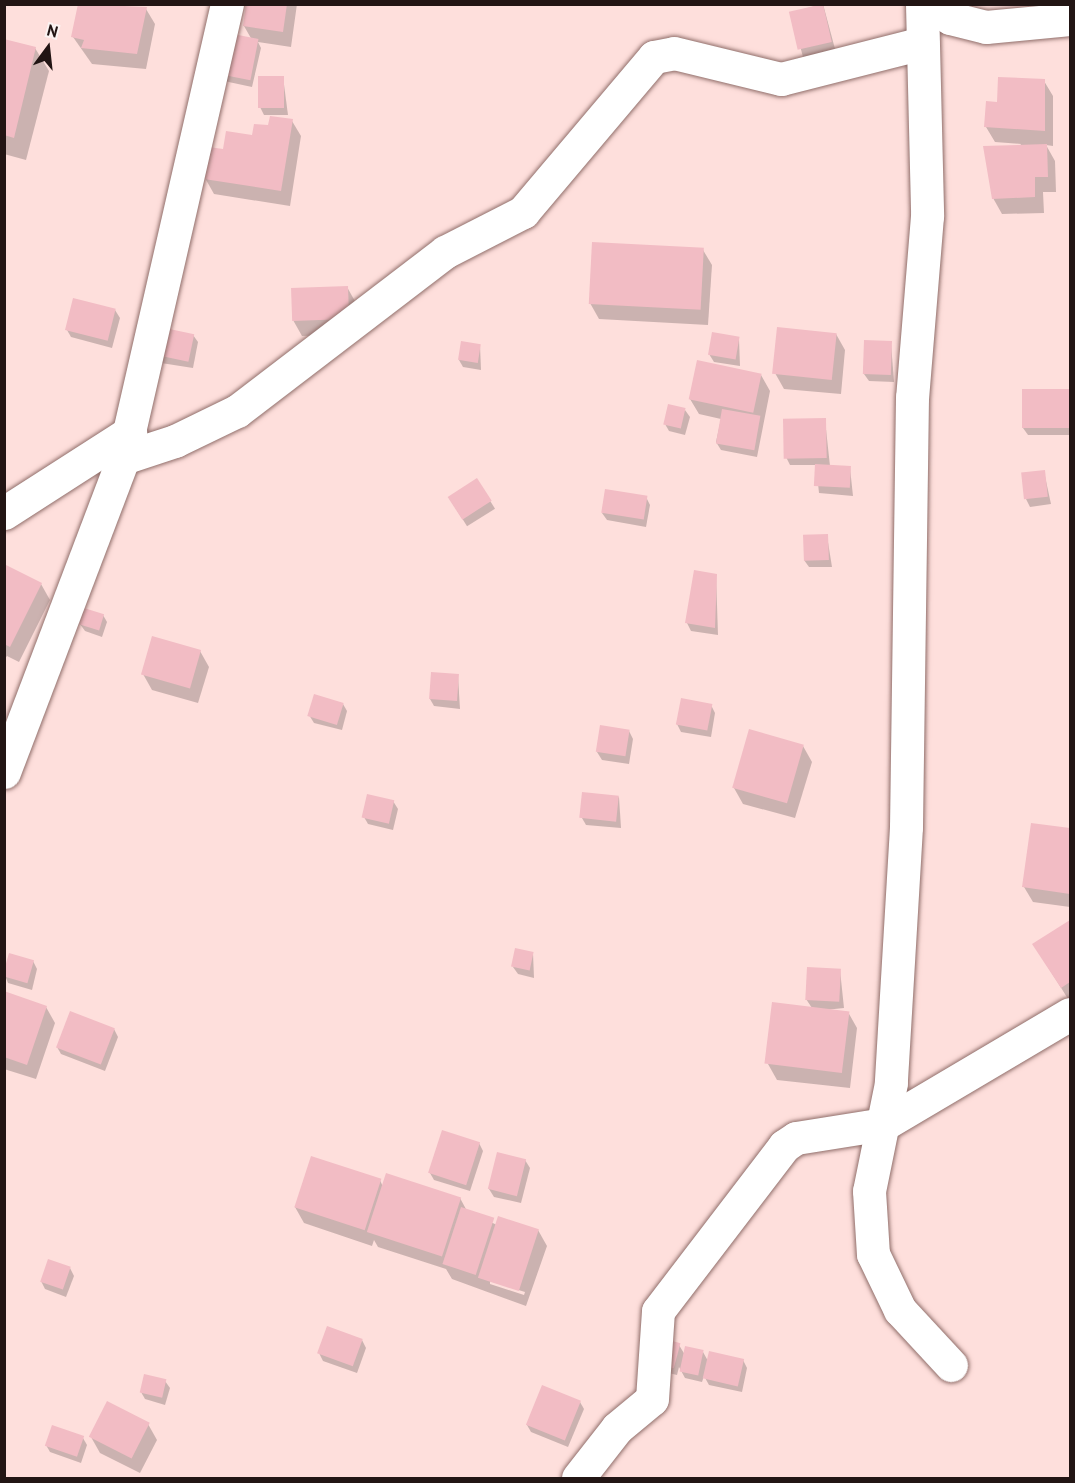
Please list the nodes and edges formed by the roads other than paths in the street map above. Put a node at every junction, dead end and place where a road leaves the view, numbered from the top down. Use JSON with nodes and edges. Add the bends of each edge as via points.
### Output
{"nodes":[{"id":1,"x":227,"y":4,"type":"edge"},
{"id":2,"x":922,"y":4,"type":"edge"},
{"id":3,"x":933,"y":4,"type":"edge"},
{"id":4,"x":1071,"y":19,"type":"edge"},
{"id":5,"x":922,"y":43,"type":"junction"},
{"id":6,"x":126,"y":445,"type":"junction"},
{"id":7,"x":4,"y":513,"type":"edge"},
{"id":8,"x":4,"y":772,"type":"edge"},
{"id":9,"x":1071,"y":1014,"type":"edge"},
{"id":10,"x":884,"y":1124,"type":"junction"},
{"id":11,"x":951,"y":1365,"type":"dead end"},
{"id":12,"x":578,"y":1479,"type":"edge"}],
"edges":[{"from":1,"to":6,"type":"street"},
{"from":2,"to":5,"type":"street"},
{"from":3,"to":4,"type":"street","via":[[950,18],[986,27]]},
{"from":5,"to":6,"type":"street","via":[[781,79],[674,53],[654,57],[523,212],[445,252],[237,411],[175,441]]},
{"from":5,"to":10,"type":"street","via":[[927,216],[912,397],[906,827]]},
{"from":6,"to":7,"type":"street"},
{"from":6,"to":8,"type":"street"},
{"from":9,"to":10,"type":"street"},
{"from":10,"to":11,"type":"street","via":[[869,1191],[873,1254],[900,1310]]},
{"from":10,"to":12,"type":"street","via":[[796,1138],[784,1146],[658,1311],[652,1399],[617,1428]]}]}
